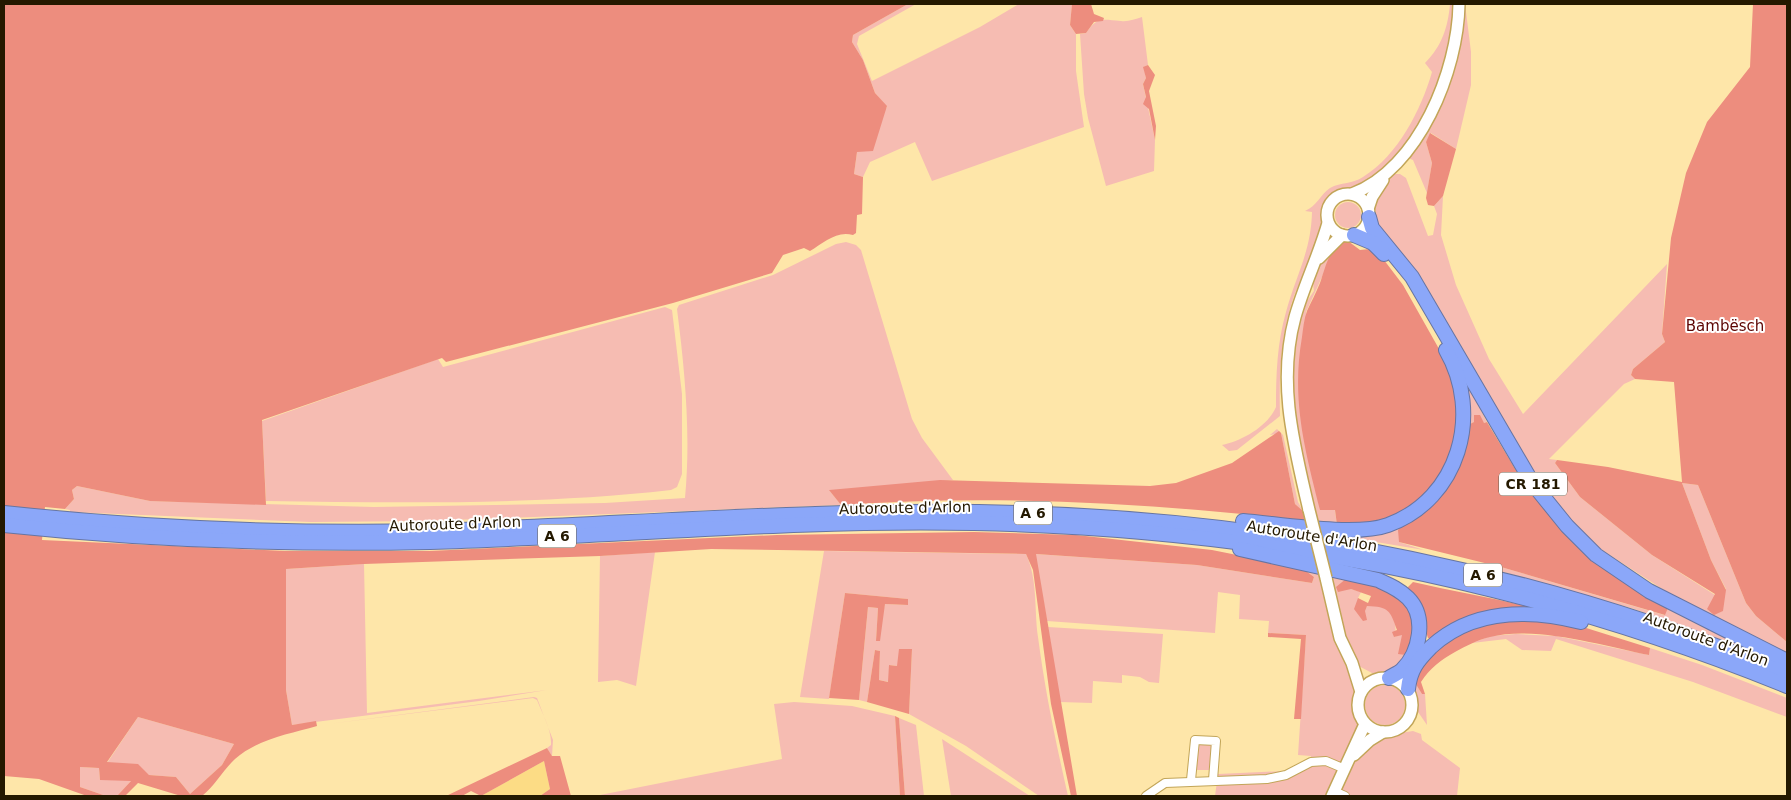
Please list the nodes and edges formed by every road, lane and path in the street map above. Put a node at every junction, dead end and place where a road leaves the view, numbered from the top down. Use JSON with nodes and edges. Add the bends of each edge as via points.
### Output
{"nodes":[{"id":1,"x":1459,"y":4,"type":"edge"},
{"id":2,"x":1386,"y":174,"type":"junction"},
{"id":3,"x":1352,"y":194,"type":"junction"},
{"id":4,"x":1369,"y":213,"type":"junction"},
{"id":5,"x":1328,"y":223,"type":"junction"},
{"id":6,"x":1348,"y":235,"type":"junction"},
{"id":7,"x":1316,"y":261,"type":"junction"},
{"id":8,"x":4,"y":513,"type":"edge"},
{"id":9,"x":1167,"y":522,"type":"junction"},
{"id":10,"x":4,"y":525,"type":"edge"},
{"id":11,"x":69,"y":526,"type":"junction"},
{"id":12,"x":1218,"y":538,"type":"junction"},
{"id":13,"x":1661,"y":639,"type":"junction"},
{"id":14,"x":1787,"y":661,"type":"edge"},
{"id":15,"x":1352,"y":663,"type":"junction"},
{"id":16,"x":1787,"y":674,"type":"edge"},
{"id":17,"x":1382,"y":679,"type":"junction"},
{"id":18,"x":1787,"y":686,"type":"edge"},
{"id":19,"x":1408,"y":689,"type":"junction"},
{"id":20,"x":1361,"y":692,"type":"junction"},
{"id":21,"x":1365,"y":724,"type":"junction"},
{"id":22,"x":1383,"y":732,"type":"junction"},
{"id":23,"x":1350,"y":758,"type":"junction"},
{"id":24,"x":1345,"y":770,"type":"junction"},
{"id":25,"x":1191,"y":780,"type":"junction"},
{"id":26,"x":1213,"y":780,"type":"junction"},
{"id":27,"x":1333,"y":793,"type":"edge"},
{"id":28,"x":1146,"y":796,"type":"edge"},
{"id":29,"x":1345,"y":796,"type":"edge"}],
"edges":[{"from":1,"to":2,"type":"main road","via":[[1455,41],[1440,93],[1414,140]]},
{"from":2,"to":3,"type":"main road","via":[[1366,189]]},
{"from":2,"to":4,"type":"main road","via":[[1372,197]]},
{"from":3,"to":4,"type":"main road","via":[[1362,199]]},
{"from":3,"to":5,"type":"main road","via":[[1334,199],[1327,210]]},
{"from":4,"to":6,"type":"main road","via":[[1364,228]]},
{"from":4,"to":14,"type":"highway","number":"CR 181","via":[[1372,228],[1412,277],[1532,484],[1567,526],[1596,555],[1649,591]]},
{"from":5,"to":6,"type":"main road","via":[[1331,228]]},
{"from":5,"to":7,"type":"main road"},
{"from":6,"to":7,"type":"main road"},
{"from":6,"to":9,"type":"highway","number":"A 6","via":[[1373,243],[1387,257],[1406,282],[1448,354],[1460,386],[1463,414],[1461,441],[1453,467],[1434,495],[1387,525],[1357,530],[1196,518]]},
{"from":7,"to":15,"type":"main road","bridge":true,"via":[[1295,317],[1286,376],[1292,436],[1309,510],[1340,638]]},
{"from":8,"to":11,"type":"highway","name":"Autoroute d'Arlon","number":"A 6"},
{"from":9,"to":11,"type":"highway","name":"Autoroute d'Arlon","number":"A 6","via":[[1020,513],[899,512],[428,531],[310,532]]},
{"from":9,"to":16,"type":"highway","name":"Autoroute d'Arlon","number":"A 6","via":[[1285,536],[1490,576],[1637,619]]},
{"from":10,"to":11,"type":"highway","name":"Autoroute d'Arlon","number":"A 6"},
{"from":11,"to":12,"type":"highway","name":"Autoroute d'Arlon","number":"A 6","via":[[211,540],[409,542],[785,526],[970,522],[1109,528]]},
{"from":12,"to":13,"type":"highway","name":"Autoroute d'Arlon","number":"A 6","via":[[1360,560],[1462,581],[1540,601]]},
{"from":12,"to":17,"type":"highway","via":[[1234,548],[1378,580],[1398,588],[1415,607],[1419,633],[1402,670]]},
{"from":13,"to":18,"type":"highway","name":"Autoroute d'Arlon","number":"A 6"},
{"from":13,"to":19,"type":"highway","number":"A 6","via":[[1636,637],[1541,614],[1489,617],[1466,624],[1436,643],[1411,669]]},
{"from":15,"to":17,"type":"main road"},
{"from":15,"to":20,"type":"main road"},
{"from":17,"to":19,"type":"main road","via":[[1402,684]]},
{"from":17,"to":20,"type":"main road"},
{"from":19,"to":22,"type":"main road","via":[[1412,704],[1408,720],[1398,729]]},
{"from":20,"to":21,"type":"main road","via":[[1358,709]]},
{"from":21,"to":22,"type":"main road"},
{"from":21,"to":23,"type":"main road"},
{"from":22,"to":23,"type":"main road"},
{"from":23,"to":24,"type":"main road"},
{"from":24,"to":26,"type":"street","via":[[1326,761],[1311,762],[1286,775]]},
{"from":24,"to":27,"type":"main road"},
{"from":25,"to":26,"type":"street"},
{"from":25,"to":26,"type":"street","via":[[1195,740],[1216,741]]},
{"from":25,"to":28,"type":"street","via":[[1165,783]]},
{"from":27,"to":29,"type":"street"}]}
